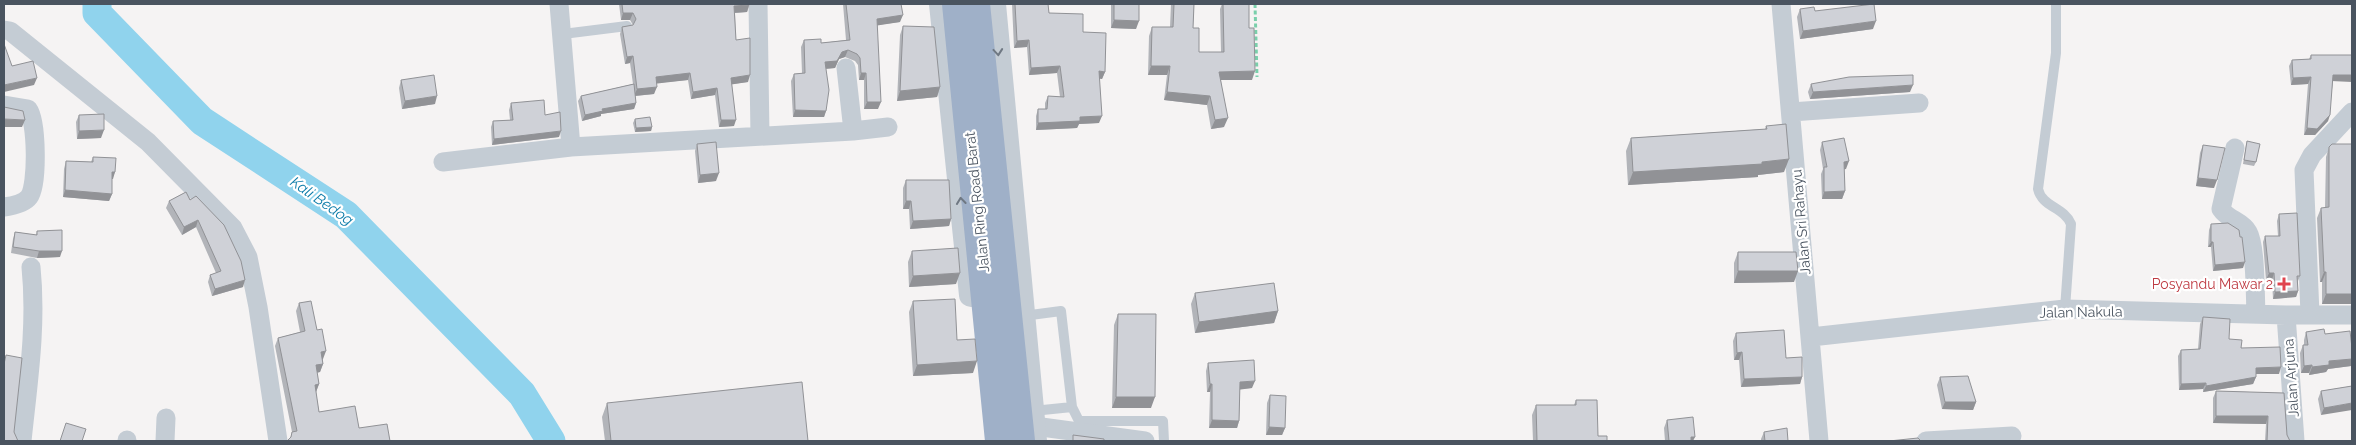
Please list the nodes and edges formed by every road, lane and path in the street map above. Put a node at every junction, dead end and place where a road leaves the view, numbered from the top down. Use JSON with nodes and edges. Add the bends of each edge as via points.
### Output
{"nodes":[{"id":1,"x":559,"y":4,"type":"edge"},
{"id":2,"x":758,"y":4,"type":"edge"},
{"id":3,"x":941,"y":4,"type":"edge"},
{"id":4,"x":956,"y":4,"type":"edge"},
{"id":5,"x":976,"y":4,"type":"edge"},
{"id":6,"x":994,"y":4,"type":"edge"},
{"id":7,"x":1255,"y":4,"type":"edge"},
{"id":8,"x":1781,"y":4,"type":"edge"},
{"id":9,"x":2056,"y":4,"type":"edge"},
{"id":10,"x":627,"y":26,"type":"edge"},
{"id":11,"x":4,"y":30,"type":"edge"},
{"id":12,"x":563,"y":34,"type":"junction"},
{"id":13,"x":846,"y":68,"type":"dead end"},
{"id":14,"x":1257,"y":77,"type":"edge"},
{"id":15,"x":1919,"y":103,"type":"dead end"},
{"id":16,"x":4,"y":106,"type":"edge"},
{"id":17,"x":1791,"y":112,"type":"junction"},
{"id":18,"x":2352,"y":112,"type":"edge"},
{"id":19,"x":888,"y":127,"type":"dead end"},
{"id":20,"x":853,"y":131,"type":"junction"},
{"id":21,"x":760,"y":136,"type":"junction"},
{"id":22,"x":571,"y":147,"type":"junction"},
{"id":23,"x":2235,"y":148,"type":"dead end"},
{"id":24,"x":443,"y":162,"type":"dead end"},
{"id":25,"x":4,"y":207,"type":"edge"},
{"id":26,"x":972,"y":234,"type":"junction"},
{"id":27,"x":30,"y":267,"type":"dead end"},
{"id":28,"x":2065,"y":309,"type":"junction"},
{"id":29,"x":2256,"y":314,"type":"junction"},
{"id":30,"x":2310,"y":314,"type":"junction"},
{"id":31,"x":2286,"y":315,"type":"junction"},
{"id":32,"x":2352,"y":315,"type":"edge"},
{"id":33,"x":1022,"y":316,"type":"junction"},
{"id":34,"x":1811,"y":337,"type":"junction"},
{"id":35,"x":1072,"y":407,"type":"junction"},
{"id":36,"x":166,"y":418,"type":"dead end"},
{"id":37,"x":1022,"y":419,"type":"edge"},
{"id":38,"x":2012,"y":436,"type":"dead end"},
{"id":39,"x":22,"y":441,"type":"edge"},
{"id":40,"x":165,"y":441,"type":"edge"},
{"id":41,"x":278,"y":441,"type":"edge"},
{"id":42,"x":985,"y":441,"type":"edge"},
{"id":43,"x":999,"y":441,"type":"edge"},
{"id":44,"x":1145,"y":441,"type":"edge"},
{"id":45,"x":1164,"y":441,"type":"edge"},
{"id":46,"x":1819,"y":441,"type":"edge"},
{"id":47,"x":1926,"y":441,"type":"edge"},
{"id":48,"x":2296,"y":441,"type":"edge"}],
"edges":[{"from":1,"to":12,"type":"street"},
{"from":2,"to":21,"type":"street"},
{"from":26,"to":3,"type":"street","one_way":true},
{"from":4,"to":26,"type":"highway","name":"Jalan Ring Road Barat"},
{"from":5,"to":37,"type":"highway","name":"Jalan Ring Road Barat"},
{"from":6,"to":33,"type":"street","one_way":true},
{"from":7,"to":14,"type":"path"},
{"from":8,"to":17,"type":"street","name":"Jalan Sri Rahayu"},
{"from":9,"to":28,"type":"lane","via":[[2056,53],[2038,189],[2044,201],[2068,216],[2071,224]]},
{"from":10,"to":12,"type":"lane"},
{"from":11,"to":41,"type":"street","via":[[10,31],[148,142],[233,228],[248,257],[257,299]]},
{"from":12,"to":22,"type":"street"},
{"from":13,"to":20,"type":"street"},
{"from":15,"to":17,"type":"street"},
{"from":16,"to":25,"type":"street","via":[[28,109],[35,144],[29,197]]},
{"from":17,"to":34,"type":"street","name":"Jalan Sri Rahayu"},
{"from":18,"to":30,"type":"street","via":[[2312,155],[2304,170]]},
{"from":19,"to":20,"type":"street"},
{"from":20,"to":21,"type":"street"},
{"from":21,"to":22,"type":"street"},
{"from":22,"to":24,"type":"street"},
{"from":23,"to":29,"type":"street","via":[[2221,209],[2245,228],[2250,238]]},
{"from":26,"to":37,"type":"highway","name":"Jalan Ring Road Barat"},
{"from":26,"to":42,"type":"street"},
{"from":27,"to":39,"type":"street","via":[[32,359]]},
{"from":28,"to":29,"type":"street","name":"Jalan Nakula"},
{"from":28,"to":34,"type":"street","name":"Jalan Nakula"},
{"from":29,"to":31,"type":"street","name":"Jalan Nakula"},
{"from":30,"to":31,"type":"street","name":"Jalan Nakula"},
{"from":30,"to":32,"type":"street","name":"Jalan Nakula"},
{"from":31,"to":48,"type":"street","name":"Jalan Arjuna"},
{"from":33,"to":35,"type":"lane","via":[[1061,312]]},
{"from":33,"to":37,"type":"street"},
{"from":34,"to":46,"type":"street","name":"Jalan Sri Rahayu"},
{"from":35,"to":37,"type":"lane"},
{"from":35,"to":45,"type":"lane","via":[[1079,421],[1163,421]]},
{"from":36,"to":40,"type":"street"},
{"from":37,"to":43,"type":"highway"},
{"from":37,"to":44,"type":"street"},
{"from":38,"to":47,"type":"street"}]}
